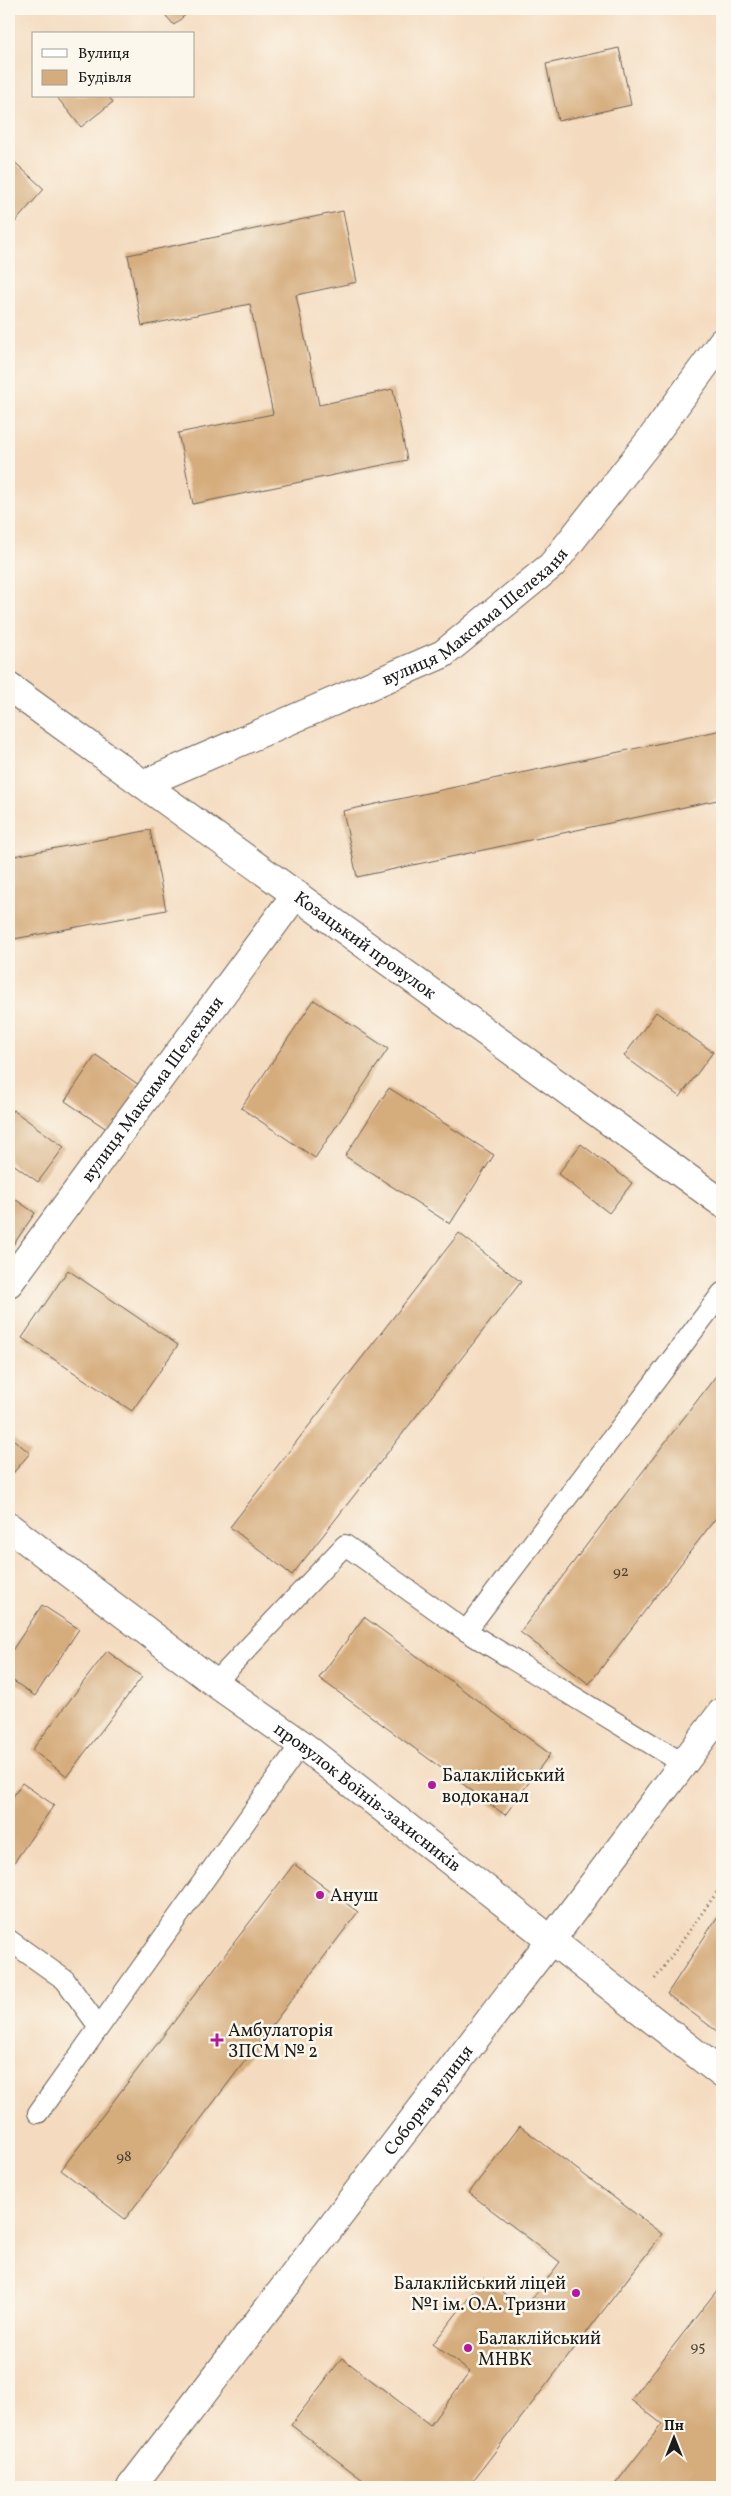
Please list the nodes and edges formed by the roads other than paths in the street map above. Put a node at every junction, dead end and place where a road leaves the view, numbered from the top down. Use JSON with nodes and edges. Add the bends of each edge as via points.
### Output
{"nodes":[{"id":1,"x":722,"y":342,"type":"edge"},
{"id":2,"x":9,"y":687,"type":"edge"},
{"id":3,"x":143,"y":784,"type":"junction"},
{"id":4,"x":296,"y":894,"type":"junction"},
{"id":5,"x":722,"y":1202,"type":"edge"},
{"id":6,"x":9,"y":1283,"type":"edge"},
{"id":7,"x":722,"y":1293,"type":"edge"},
{"id":8,"x":9,"y":1527,"type":"edge"},
{"id":9,"x":466,"y":1631,"type":"junction"},
{"id":10,"x":215,"y":1683,"type":"junction"},
{"id":11,"x":722,"y":1712,"type":"edge"},
{"id":12,"x":301,"y":1744,"type":"junction"},
{"id":13,"x":684,"y":1764,"type":"junction"},
{"id":14,"x":9,"y":1940,"type":"edge"},
{"id":15,"x":551,"y":1940,"type":"junction"},
{"id":16,"x":99,"y":2026,"type":"junction"},
{"id":17,"x":722,"y":2074,"type":"edge"},
{"id":18,"x":38,"y":2113,"type":"dead end"},
{"id":19,"x":131,"y":2487,"type":"edge"}],
"edges":[{"from":1,"to":3,"type":"street","name":"вулиця Максима Шелеханя","via":[[552,564],[443,654]]},
{"from":2,"to":3,"type":"street","name":"Козацький провулок"},
{"from":3,"to":4,"type":"street","name":"Козацький провулок"},
{"from":4,"to":5,"type":"street","name":"Козацький провулок"},
{"from":4,"to":6,"type":"street","name":"вулиця Максима Шелеханя"},
{"from":7,"to":9,"type":"lane"},
{"from":8,"to":10,"type":"street","name":"провулок Воїнів-захисників"},
{"from":9,"to":10,"type":"lane","via":[[345,1544]]},
{"from":9,"to":13,"type":"lane"},
{"from":10,"to":12,"type":"street","name":"провулок Воїнів-захисників"},
{"from":11,"to":13,"type":"street","name":"Соборна вулиця"},
{"from":12,"to":15,"type":"street","name":"провулок Воїнів-захисників"},
{"from":12,"to":16,"type":"lane"},
{"from":13,"to":15,"type":"street","name":"Соборна вулиця"},
{"from":14,"to":16,"type":"lane","via":[[65,1980]]},
{"from":15,"to":17,"type":"street","name":"провулок Воїнів-захисників"},
{"from":15,"to":19,"type":"street","name":"Соборна вулиця"},
{"from":16,"to":18,"type":"lane"}]}
